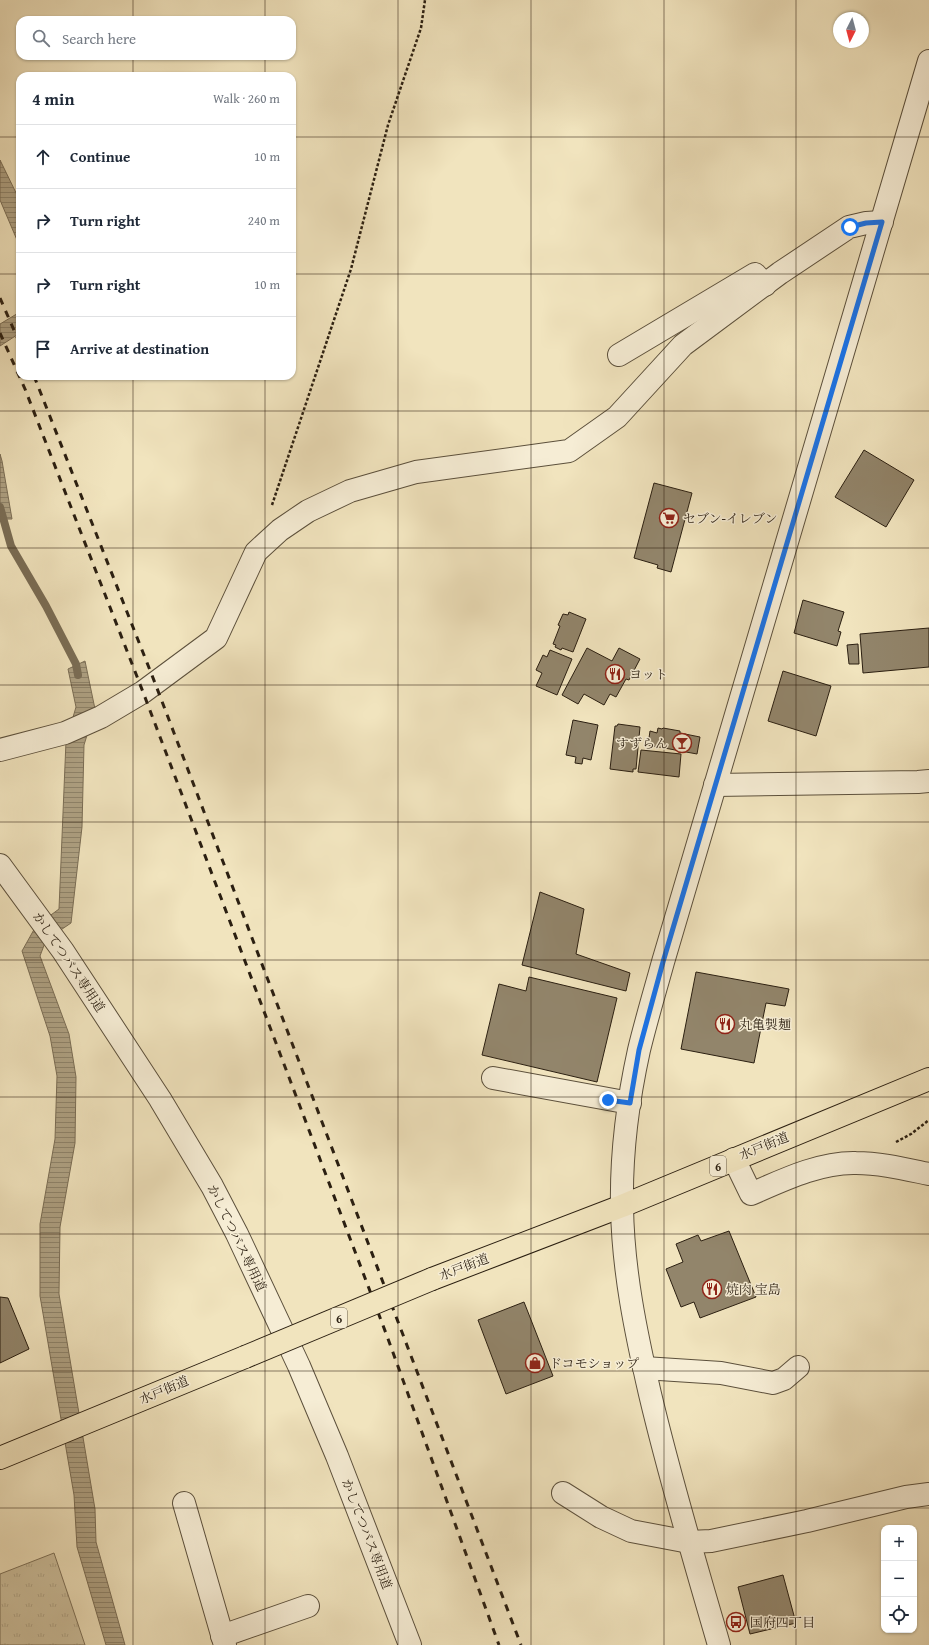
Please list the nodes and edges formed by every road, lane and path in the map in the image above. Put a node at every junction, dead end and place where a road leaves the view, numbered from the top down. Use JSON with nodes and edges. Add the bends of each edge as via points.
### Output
{"nodes":[{"id":1,"x":425,"y":0,"type":"edge"},
{"id":2,"x":929,"y":61,"type":"edge"},
{"id":3,"x":921,"y":119,"type":"edge"},
{"id":4,"x":882,"y":222,"type":"junction"},
{"id":5,"x":765,"y":285,"type":"junction"},
{"id":6,"x":619,"y":355,"type":"dead end"},
{"id":7,"x":271,"y":508,"type":"dead end"},
{"id":8,"x":0,"y":750,"type":"edge"},
{"id":9,"x":929,"y":781,"type":"edge"},
{"id":10,"x":715,"y":785,"type":"junction"},
{"id":11,"x":0,"y":864,"type":"edge"},
{"id":12,"x":493,"y":1078,"type":"dead end"},
{"id":13,"x":929,"y":1079,"type":"edge"},
{"id":14,"x":630,"y":1103,"type":"junction"},
{"id":15,"x":734,"y":1159,"type":"junction"},
{"id":16,"x":929,"y":1174,"type":"edge"},
{"id":17,"x":622,"y":1206,"type":"junction"},
{"id":18,"x":798,"y":1367,"type":"dead end"},
{"id":19,"x":644,"y":1368,"type":"junction"},
{"id":20,"x":0,"y":1458,"type":"edge"},
{"id":21,"x":563,"y":1493,"type":"dead end"},
{"id":22,"x":929,"y":1494,"type":"edge"},
{"id":23,"x":184,"y":1503,"type":"dead end"},
{"id":24,"x":689,"y":1542,"type":"junction"},
{"id":25,"x":308,"y":1606,"type":"dead end"},
{"id":26,"x":224,"y":1640,"type":"edge"},
{"id":27,"x":410,"y":1645,"type":"edge"},
{"id":28,"x":719,"y":1645,"type":"edge"}],
"edges":[{"from":1,"to":7,"type":"path","via":[[421,28],[388,125],[351,270]]},
{"from":2,"to":3,"type":"street"},
{"from":3,"to":4,"type":"street"},
{"from":4,"to":5,"type":"street","via":[[850,227]]},
{"from":4,"to":10,"type":"street"},
{"from":5,"to":6,"type":"street","via":[[755,274]]},
{"from":5,"to":8,"type":"street","via":[[683,345],[617,417],[569,451],[416,472],[350,491],[308,511],[280,530],[256,552],[216,638],[149,688],[101,717],[65,733]]},
{"from":9,"to":10,"type":"street"},
{"from":10,"to":14,"type":"street","via":[[639,1050]]},
{"from":11,"to":27,"type":"street","name":"かしてつバス専用道","via":[[68,958],[160,1099],[212,1186],[237,1234],[338,1456]]},
{"from":12,"to":14,"type":"street"},
{"from":13,"to":15,"type":"highway","name":"水戸街道","number":"6"},
{"from":14,"to":17,"type":"street","via":[[624,1153]]},
{"from":15,"to":16,"type":"street","via":[[751,1194],[798,1173],[855,1163],[896,1167]]},
{"from":15,"to":17,"type":"highway","name":"水戸街道","number":"6"},
{"from":17,"to":19,"type":"street","via":[[627,1278]]},
{"from":17,"to":20,"type":"highway","name":"水戸街道","number":"6","bridge":true,"via":[[432,1279]]},
{"from":18,"to":19,"type":"street","via":[[784,1379],[773,1383],[721,1374]]},
{"from":19,"to":24,"type":"street"},
{"from":21,"to":24,"type":"street","via":[[601,1517],[631,1531]]},
{"from":22,"to":24,"type":"street","via":[[711,1541]]},
{"from":23,"to":26,"type":"street"},
{"from":24,"to":28,"type":"street"},
{"from":25,"to":26,"type":"street"}]}
